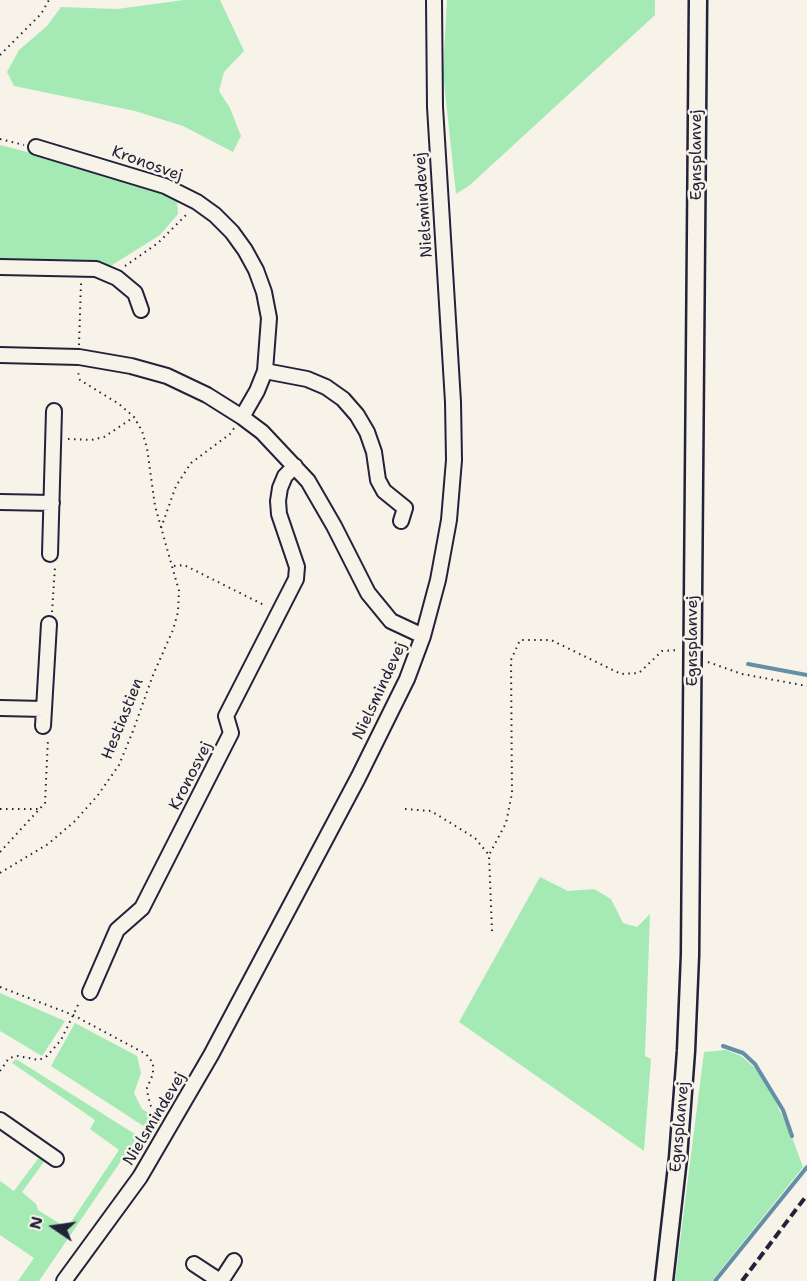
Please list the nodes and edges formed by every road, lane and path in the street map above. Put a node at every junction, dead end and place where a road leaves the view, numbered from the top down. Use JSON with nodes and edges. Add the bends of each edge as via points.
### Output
{"nodes":[{"id":1,"x":49,"y":0,"type":"edge"},
{"id":2,"x":434,"y":0,"type":"edge"},
{"id":3,"x":698,"y":0,"type":"edge"},
{"id":4,"x":0,"y":55,"type":"edge"},
{"id":5,"x":0,"y":139,"type":"edge"},
{"id":6,"x":36,"y":147,"type":"joint"},
{"id":7,"x":197,"y":202,"type":"junction"},
{"id":8,"x":0,"y":267,"type":"edge"},
{"id":9,"x":82,"y":268,"type":"junction"},
{"id":10,"x":109,"y":275,"type":"junction"},
{"id":11,"x":141,"y":310,"type":"dead end"},
{"id":12,"x":0,"y":356,"type":"edge"},
{"id":13,"x":79,"y":357,"type":"junction"},
{"id":14,"x":265,"y":371,"type":"junction"},
{"id":15,"x":54,"y":411,"type":"dead end"},
{"id":16,"x":134,"y":417,"type":"junction"},
{"id":17,"x":242,"y":417,"type":"junction"},
{"id":18,"x":53,"y":439,"type":"junction"},
{"id":19,"x":294,"y":466,"type":"junction"},
{"id":20,"x":0,"y":502,"type":"edge"},
{"id":21,"x":52,"y":503,"type":"junction"},
{"id":22,"x":401,"y":521,"type":"dead end"},
{"id":23,"x":161,"y":528,"type":"junction"},
{"id":24,"x":50,"y":554,"type":"joint"},
{"id":25,"x":174,"y":567,"type":"junction"},
{"id":26,"x":279,"y":612,"type":"junction"},
{"id":27,"x":49,"y":624,"type":"joint"},
{"id":28,"x":423,"y":636,"type":"junction"},
{"id":29,"x":693,"y":653,"type":"junction"},
{"id":30,"x":807,"y":686,"type":"edge"},
{"id":31,"x":0,"y":708,"type":"edge"},
{"id":32,"x":44,"y":709,"type":"junction"},
{"id":33,"x":43,"y":726,"type":"joint"},
{"id":34,"x":0,"y":809,"type":"edge"},
{"id":35,"x":41,"y":809,"type":"junction"},
{"id":36,"x":405,"y":809,"type":"dead end"},
{"id":37,"x":0,"y":852,"type":"edge"},
{"id":38,"x":489,"y":855,"type":"junction"},
{"id":39,"x":0,"y":873,"type":"edge"},
{"id":40,"x":492,"y":931,"type":"dead end"},
{"id":41,"x":0,"y":987,"type":"edge"},
{"id":42,"x":90,"y":992,"type":"joint"},
{"id":43,"x":73,"y":1016,"type":"junction"},
{"id":44,"x":0,"y":1071,"type":"edge"},
{"id":45,"x":0,"y":1120,"type":"edge"},
{"id":46,"x":174,"y":1120,"type":"junction"},
{"id":47,"x":56,"y":1159,"type":"dead end"},
{"id":48,"x":234,"y":1261,"type":"dead end"},
{"id":49,"x":194,"y":1264,"type":"dead end"},
{"id":50,"x":64,"y":1281,"type":"edge"},
{"id":51,"x":220,"y":1281,"type":"edge"},
{"id":52,"x":664,"y":1281,"type":"edge"}],
"edges":[{"from":1,"to":4,"type":"path","via":[[41,14]]},
{"from":2,"to":28,"type":"street","name":"Nielsmindevej","via":[[435,107],[454,460],[449,520]]},
{"from":3,"to":29,"type":"main road","name":"Egnsplanvej"},
{"from":5,"to":6,"type":"path"},
{"from":6,"to":7,"type":"street","name":"Kronosvej","via":[[165,186]]},
{"from":7,"to":10,"type":"path","via":[[158,243]]},
{"from":7,"to":14,"type":"street","name":"Kronosvej","via":[[232,232],[256,270],[269,318]]},
{"from":8,"to":9,"type":"street"},
{"from":9,"to":10,"type":"street"},
{"from":9,"to":13,"type":"path"},
{"from":10,"to":11,"type":"street","via":[[135,292]]},
{"from":12,"to":13,"type":"street"},
{"from":13,"to":16,"type":"path","name":"Hestiastien","via":[[80,380]]},
{"from":13,"to":17,"type":"street","via":[[167,376]]},
{"from":14,"to":17,"type":"street","name":"Kronosvej"},
{"from":14,"to":22,"type":"street","via":[[307,379],[343,399],[368,432],[384,491],[405,508]]},
{"from":15,"to":18,"type":"street"},
{"from":16,"to":18,"type":"path","via":[[104,437]]},
{"from":16,"to":23,"type":"path","name":"Hestiastien","via":[[147,448]]},
{"from":17,"to":19,"type":"street"},
{"from":17,"to":23,"type":"path","via":[[230,434],[191,464],[176,486]]},
{"from":18,"to":21,"type":"street"},
{"from":19,"to":26,"type":"street","name":"Kronosvej","via":[[285,476],[278,501],[297,567],[296,579]]},
{"from":19,"to":28,"type":"street","via":[[308,481],[329,517],[368,594],[391,621]]},
{"from":20,"to":21,"type":"street"},
{"from":21,"to":24,"type":"street"},
{"from":23,"to":25,"type":"path","name":"Hestiastien"},
{"from":24,"to":27,"type":"path","via":[[55,564]]},
{"from":25,"to":26,"type":"path","via":[[184,565]]},
{"from":25,"to":39,"type":"path","name":"Hestiastien","via":[[178,612],[119,765],[75,821],[48,844]]},
{"from":26,"to":42,"type":"street","name":"Kronosvej","via":[[226,716],[231,733],[142,908],[117,930]]},
{"from":27,"to":32,"type":"street"},
{"from":28,"to":46,"type":"street","name":"Nielsmindevej","via":[[407,679],[358,777]]},
{"from":29,"to":30,"type":"path","via":[[742,675]]},
{"from":29,"to":38,"type":"path","via":[[662,651],[639,673],[621,674],[551,640],[520,640],[511,660],[512,793],[506,824]]},
{"from":29,"to":52,"type":"main road","name":"Egnsplanvej","via":[[686,1051]]},
{"from":31,"to":32,"type":"street"},
{"from":32,"to":33,"type":"street"},
{"from":33,"to":35,"type":"path","via":[[48,734],[45,803]]},
{"from":34,"to":35,"type":"path"},
{"from":35,"to":37,"type":"path"},
{"from":36,"to":38,"type":"path","via":[[431,811],[475,838]]},
{"from":38,"to":40,"type":"path"},
{"from":41,"to":43,"type":"path"},
{"from":42,"to":43,"type":"path","via":[[82,996]]},
{"from":43,"to":44,"type":"path","via":[[61,1040],[47,1056],[39,1060],[9,1058]]},
{"from":43,"to":46,"type":"path","via":[[146,1054],[153,1063],[147,1088],[151,1106]]},
{"from":45,"to":47,"type":"street"},
{"from":46,"to":50,"type":"street","name":"Nielsmindevej","via":[[140,1177]]},
{"from":48,"to":51,"type":"street"},
{"from":49,"to":51,"type":"street"}]}
